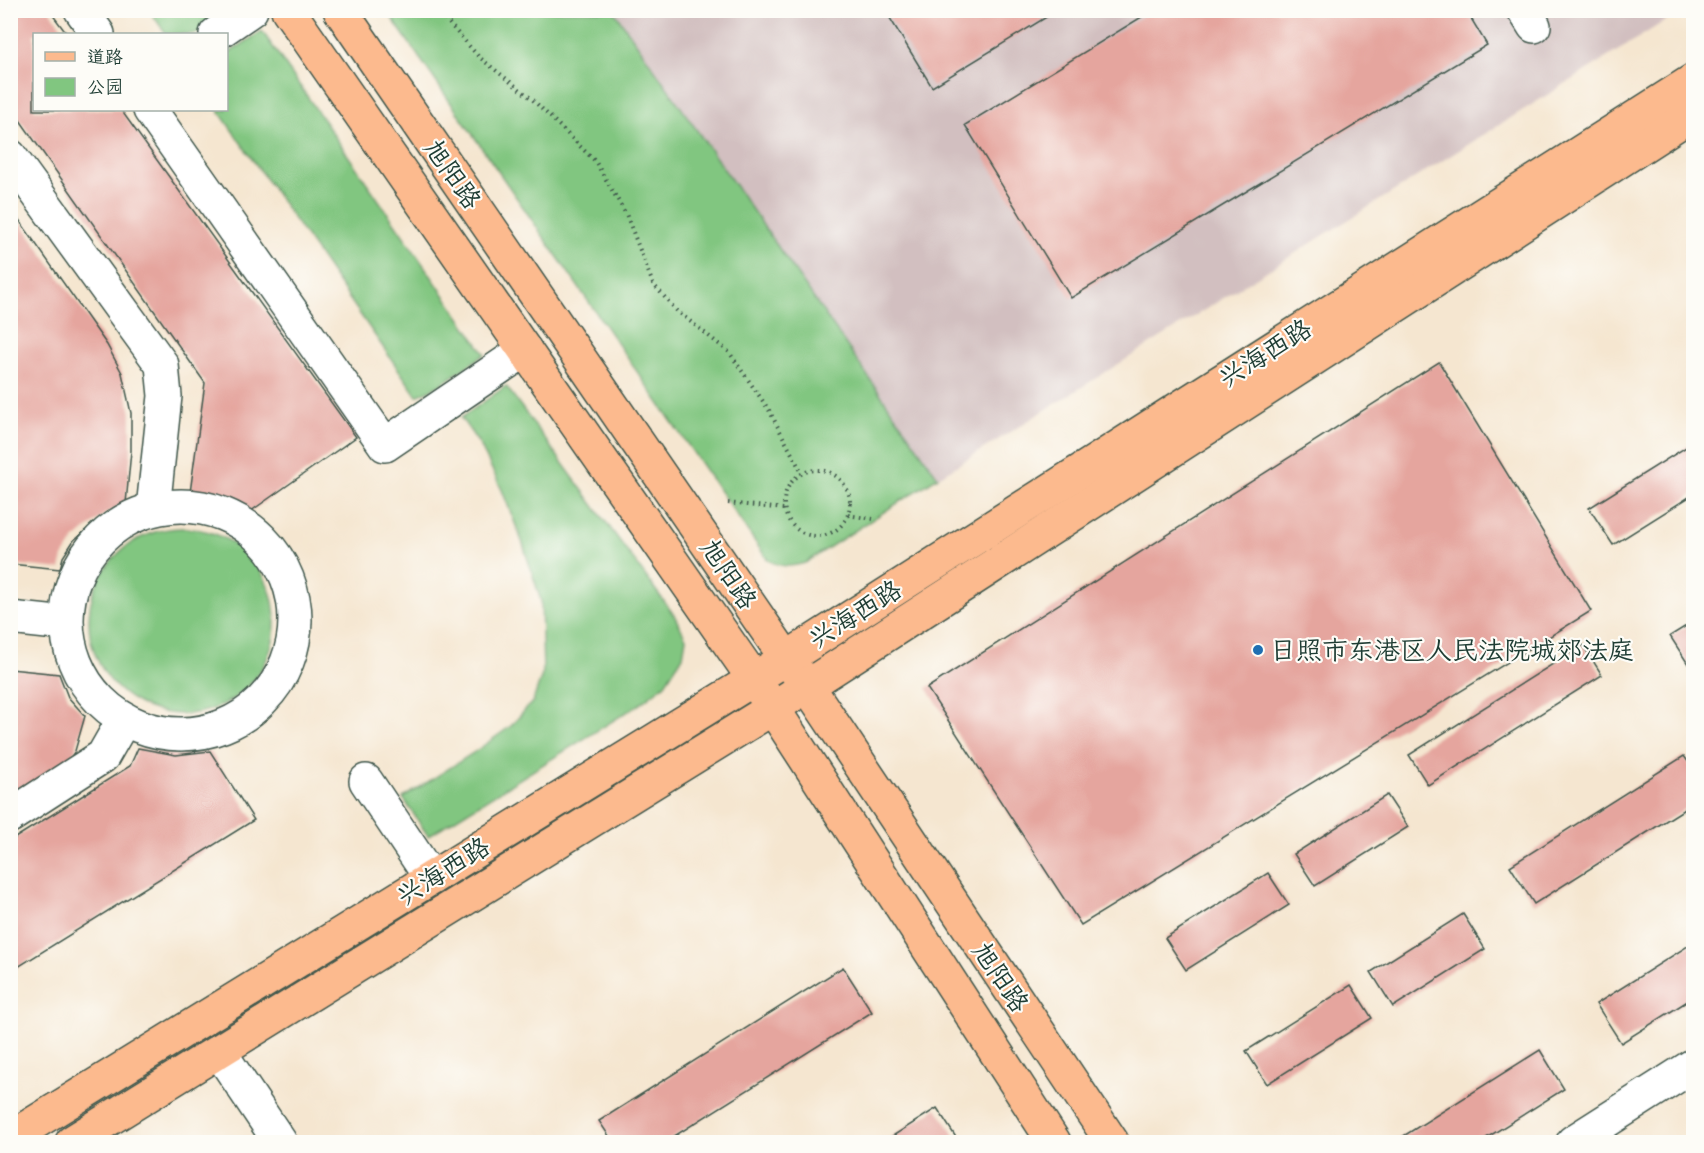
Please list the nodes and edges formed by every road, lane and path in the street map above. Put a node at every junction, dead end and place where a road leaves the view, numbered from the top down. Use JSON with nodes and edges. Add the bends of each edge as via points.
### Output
{"nodes":[{"id":1,"x":81,"y":10,"type":"edge"},
{"id":2,"x":251,"y":10,"type":"edge"},
{"id":3,"x":288,"y":10,"type":"edge"},
{"id":4,"x":340,"y":10,"type":"edge"},
{"id":5,"x":437,"y":10,"type":"edge"},
{"id":6,"x":97,"y":33,"type":"edge"},
{"id":7,"x":217,"y":33,"type":"edge"},
{"id":8,"x":1694,"y":80,"type":"edge"},
{"id":9,"x":151,"y":111,"type":"edge"},
{"id":10,"x":1694,"y":113,"type":"edge"},
{"id":11,"x":10,"y":156,"type":"edge"},
{"id":12,"x":525,"y":350,"type":"junction"},
{"id":13,"x":802,"y":473,"type":"junction"},
{"id":14,"x":728,"y":503,"type":"dead end"},
{"id":15,"x":153,"y":509,"type":"junction"},
{"id":16,"x":784,"y":509,"type":"junction"},
{"id":17,"x":848,"y":515,"type":"junction"},
{"id":18,"x":873,"y":519,"type":"dead end"},
{"id":19,"x":10,"y":618,"type":"edge"},
{"id":20,"x":66,"y":624,"type":"junction"},
{"id":21,"x":786,"y":658,"type":"junction"},
{"id":22,"x":754,"y":679,"type":"junction"},
{"id":23,"x":807,"y":685,"type":"junction"},
{"id":24,"x":772,"y":708,"type":"junction"},
{"id":25,"x":123,"y":720,"type":"junction"},
{"id":26,"x":366,"y":781,"type":"dead end"},
{"id":27,"x":10,"y":816,"type":"edge"},
{"id":28,"x":431,"y":878,"type":"junction"},
{"id":29,"x":219,"y":1051,"type":"junction"},
{"id":30,"x":1694,"y":1065,"type":"edge"},
{"id":31,"x":10,"y":1138,"type":"edge"},
{"id":32,"x":72,"y":1143,"type":"edge"},
{"id":33,"x":280,"y":1143,"type":"edge"},
{"id":34,"x":1054,"y":1143,"type":"edge"},
{"id":35,"x":1112,"y":1143,"type":"edge"},
{"id":36,"x":1573,"y":1143,"type":"edge"}],
"edges":[{"from":1,"to":6,"type":"lane"},
{"from":2,"to":7,"type":"lane"},
{"from":3,"to":12,"type":"main road","name":"旭阳路"},
{"from":4,"to":21,"type":"main road","name":"旭阳路"},
{"from":5,"to":13,"type":"path","via":[[479,57],[532,99],[595,161],[626,214],[653,284],[677,311],[729,352],[769,410]]},
{"from":8,"to":21,"type":"main road","name":"兴海西路"},
{"from":9,"to":12,"type":"lane","via":[[385,445]]},
{"from":10,"to":23,"type":"main road","name":"兴海西路"},
{"from":11,"to":15,"type":"lane","via":[[162,365],[165,396]]},
{"from":12,"to":22,"type":"main road","name":"旭阳路"},
{"from":13,"to":16,"type":"path","via":[[787,489]]},
{"from":13,"to":17,"type":"path","via":[[814,470],[836,475],[849,493]]},
{"from":14,"to":16,"type":"path"},
{"from":15,"to":20,"type":"lane","via":[[119,524],[90,550],[71,585]]},
{"from":15,"to":25,"type":"lane","via":[[189,505],[225,514],[256,532],[280,560],[294,594],[297,630],[287,666],[268,697],[237,721],[200,734],[161,734]]},
{"from":16,"to":17,"type":"path","via":[[795,528],[814,536],[835,531]]},
{"from":17,"to":18,"type":"path"},
{"from":19,"to":20,"type":"lane"},
{"from":20,"to":25,"type":"lane","via":[[74,662],[94,696]]},
{"from":21,"to":22,"type":"main road","name":"兴海西路"},
{"from":21,"to":23,"type":"main road","name":"旭阳路"},
{"from":22,"to":24,"type":"main road","name":"旭阳路"},
{"from":22,"to":28,"type":"main road","name":"兴海西路"},
{"from":23,"to":24,"type":"main road","name":"兴海西路"},
{"from":23,"to":35,"type":"main road","name":"旭阳路"},
{"from":24,"to":29,"type":"main road","name":"兴海西路"},
{"from":24,"to":34,"type":"main road","name":"旭阳路"},
{"from":25,"to":27,"type":"lane","via":[[103,756]]},
{"from":26,"to":28,"type":"lane"},
{"from":28,"to":31,"type":"main road","name":"兴海西路"},
{"from":29,"to":32,"type":"main road","name":"兴海西路"},
{"from":29,"to":33,"type":"lane"},
{"from":30,"to":36,"type":"lane"}]}
